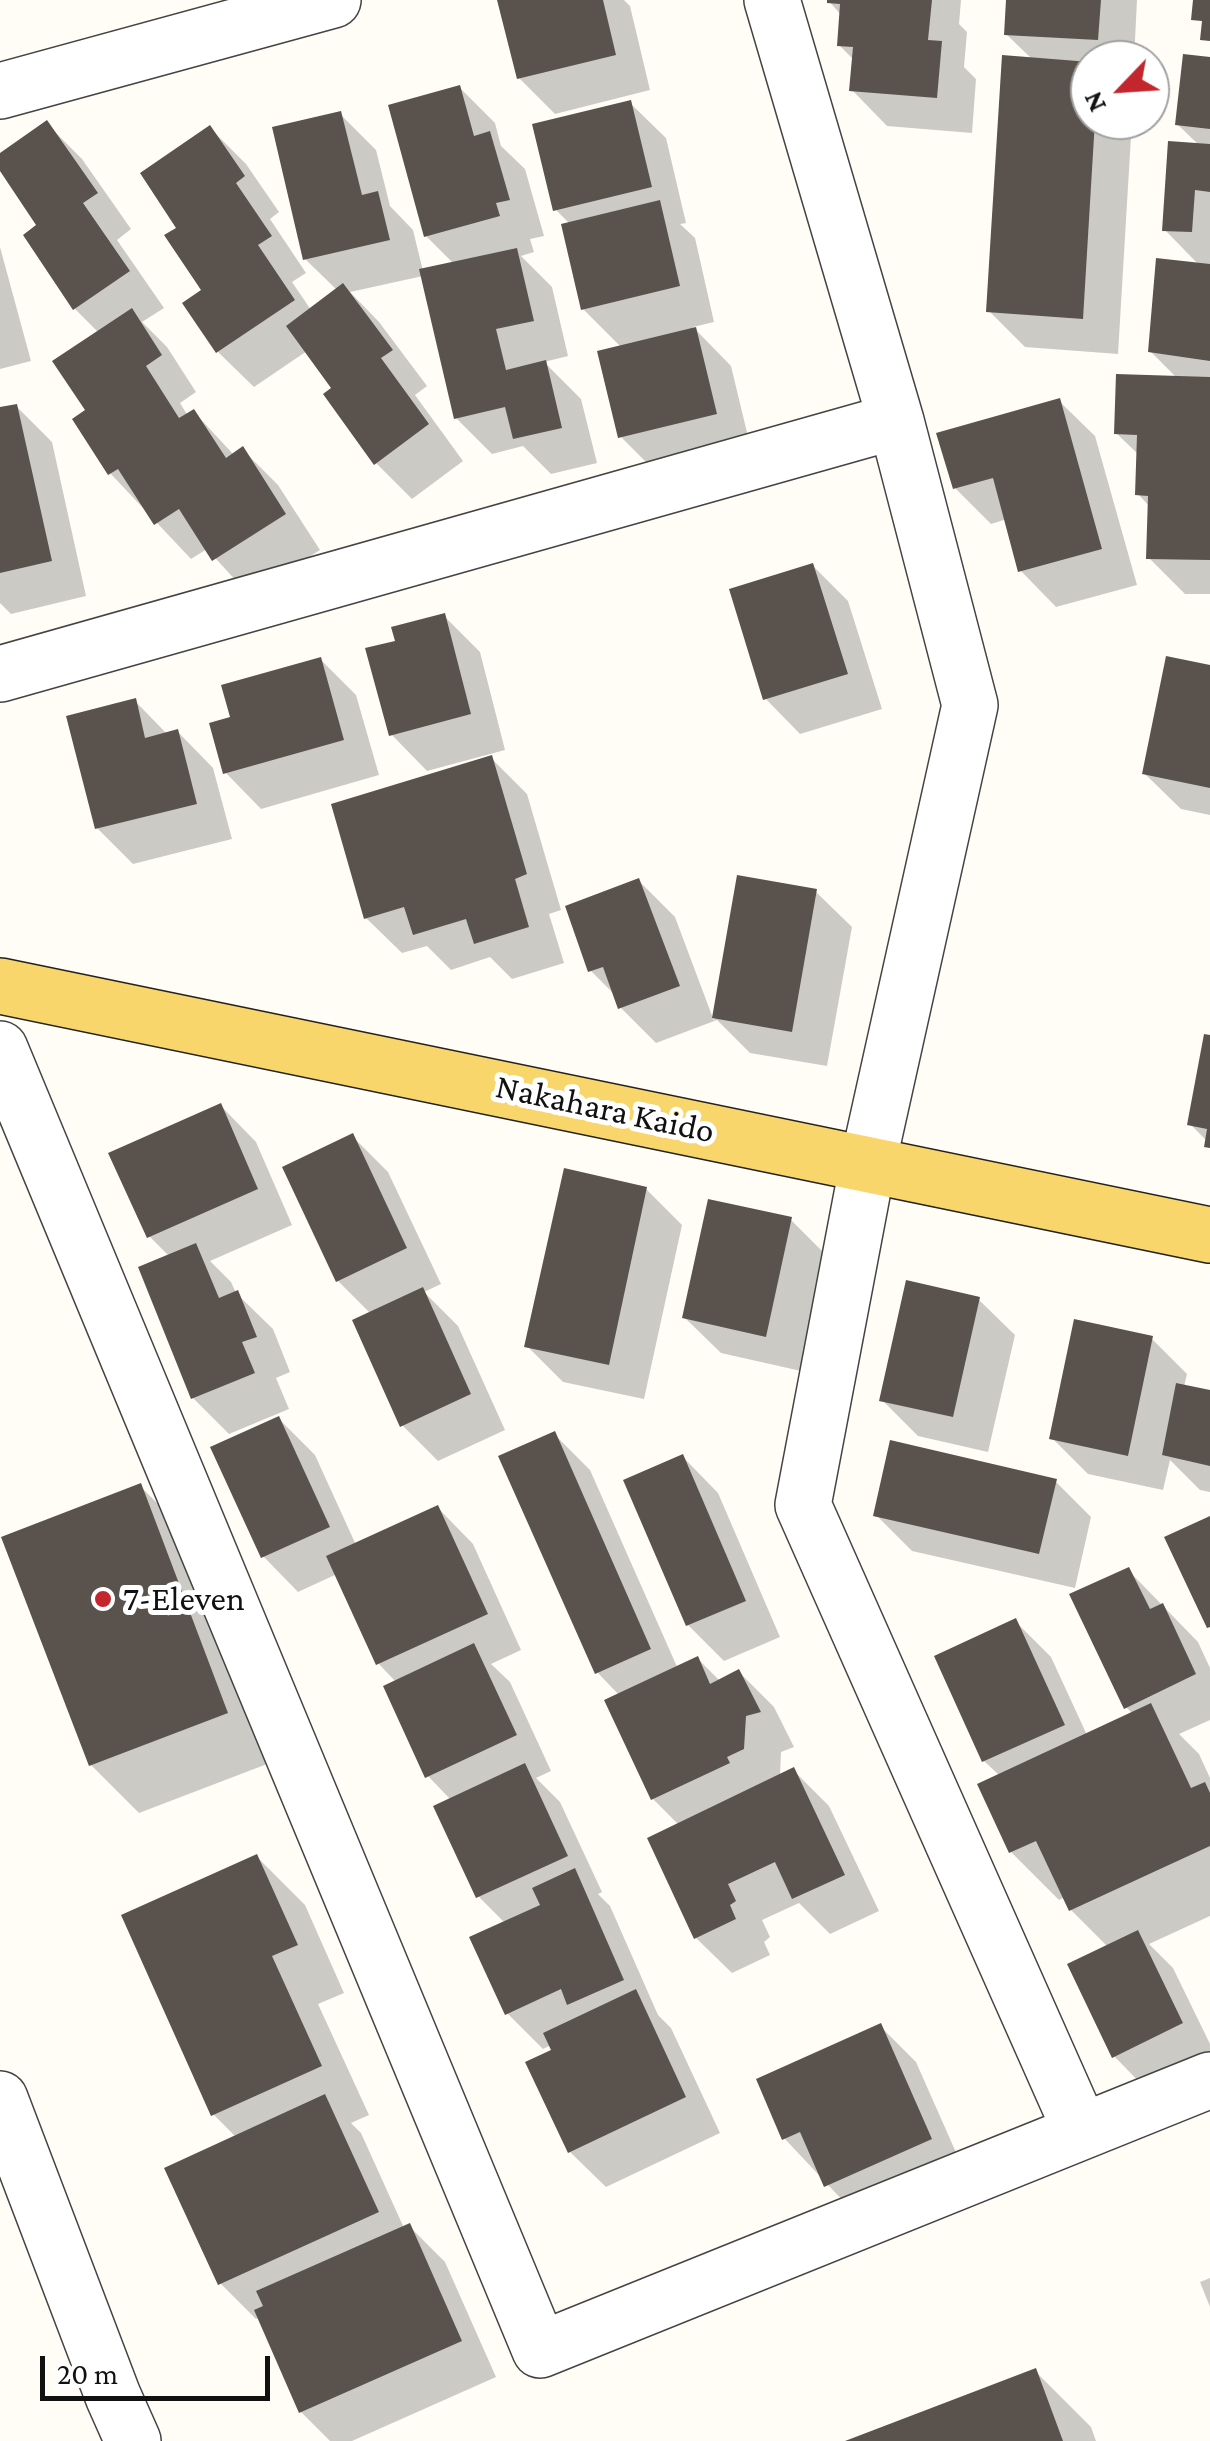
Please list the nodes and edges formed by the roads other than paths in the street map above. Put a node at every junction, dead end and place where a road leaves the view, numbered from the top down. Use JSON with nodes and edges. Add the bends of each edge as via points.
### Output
{"nodes":[{"id":1,"x":332,"y":0,"type":"edge"},
{"id":2,"x":772,"y":0,"type":"edge"},
{"id":3,"x":0,"y":91,"type":"edge"},
{"id":4,"x":896,"y":422,"type":"junction"},
{"id":5,"x":0,"y":674,"type":"edge"},
{"id":6,"x":0,"y":986,"type":"edge"},
{"id":7,"x":0,"y":1049,"type":"edge"},
{"id":8,"x":868,"y":1163,"type":"junction"},
{"id":9,"x":1210,"y":1235,"type":"edge"},
{"id":10,"x":1210,"y":2080,"type":"edge"},
{"id":11,"x":0,"y":2099,"type":"edge"},
{"id":12,"x":1081,"y":2131,"type":"junction"},
{"id":13,"x":133,"y":2441,"type":"edge"}],
"edges":[{"from":1,"to":3,"type":"street"},
{"from":2,"to":4,"type":"street"},
{"from":4,"to":5,"type":"street"},
{"from":4,"to":8,"type":"street","via":[[970,705]]},
{"from":6,"to":8,"type":"main road","name":"Nakahara Kaido"},
{"from":7,"to":12,"type":"street","via":[[540,2350]]},
{"from":8,"to":9,"type":"main road","name":"Nakahara Kaido"},
{"from":8,"to":12,"type":"street","via":[[803,1505]]},
{"from":10,"to":12,"type":"street"},
{"from":11,"to":13,"type":"street"}]}
